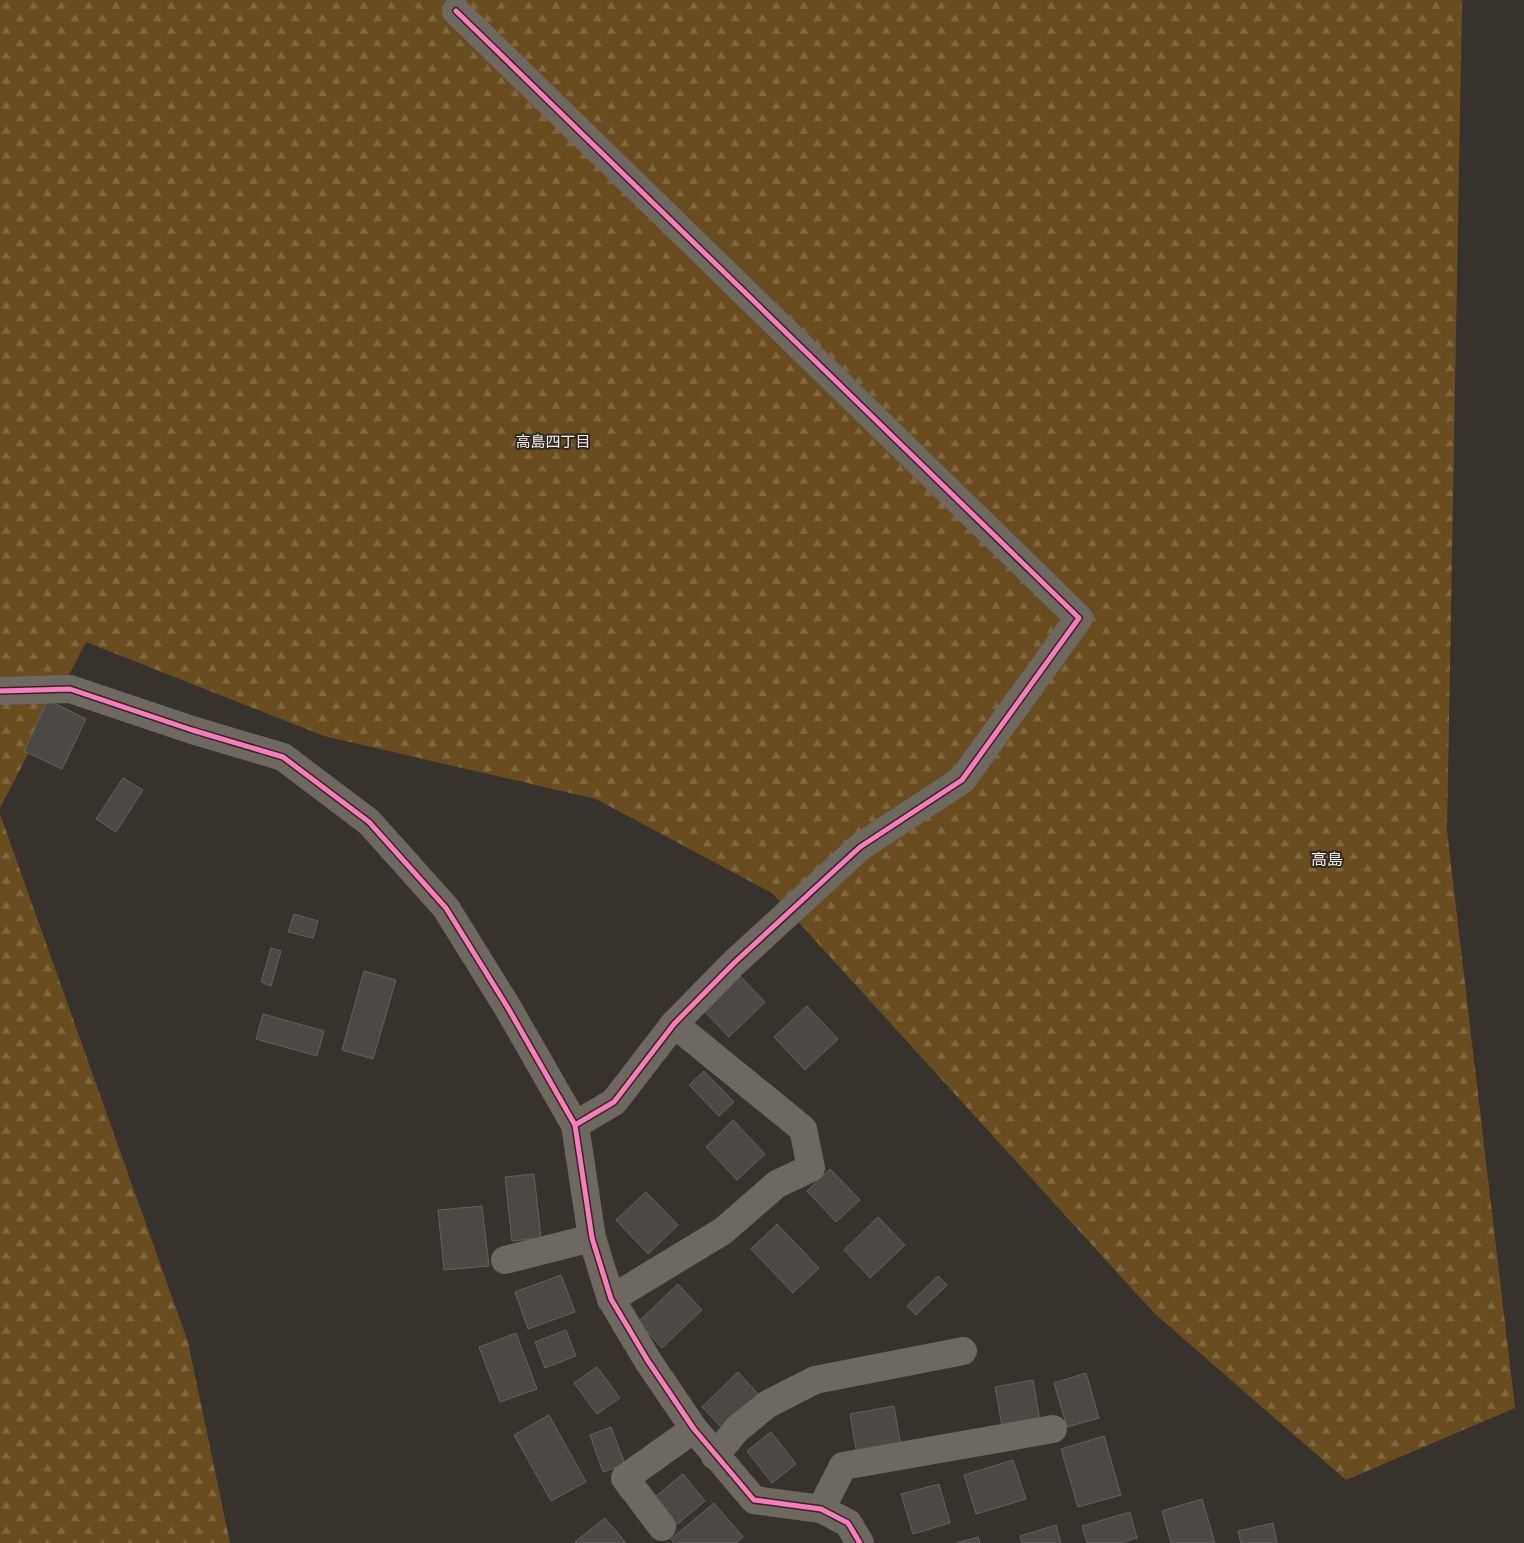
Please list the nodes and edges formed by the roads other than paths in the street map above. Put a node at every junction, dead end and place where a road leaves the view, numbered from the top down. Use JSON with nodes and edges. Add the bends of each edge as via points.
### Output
{"nodes":[{"id":1,"x":456,"y":11,"type":"dead end"},
{"id":2,"x":0,"y":691,"type":"edge"},
{"id":3,"x":674,"y":1024,"type":"junction"},
{"id":4,"x":575,"y":1125,"type":"junction"},
{"id":5,"x":592,"y":1238,"type":"junction"},
{"id":6,"x":505,"y":1260,"type":"dead end"},
{"id":7,"x":611,"y":1299,"type":"junction"},
{"id":8,"x":963,"y":1351,"type":"dead end"},
{"id":9,"x":694,"y":1429,"type":"junction"},
{"id":10,"x":1053,"y":1429,"type":"dead end"},
{"id":11,"x":715,"y":1456,"type":"junction"},
{"id":12,"x":821,"y":1509,"type":"junction"},
{"id":13,"x":662,"y":1527,"type":"dead end"},
{"id":14,"x":860,"y":1543,"type":"edge"}],
"edges":[{"from":1,"to":3,"type":"street","via":[[1079,618],[962,780],[860,846],[734,963]]},
{"from":2,"to":4,"type":"street","via":[[70,689],[282,757],[369,822],[446,908]]},
{"from":3,"to":4,"type":"street","via":[[614,1102]]},
{"from":3,"to":7,"type":"street","via":[[802,1129],[811,1168],[777,1184],[724,1231]]},
{"from":4,"to":5,"type":"street"},
{"from":5,"to":6,"type":"street"},
{"from":5,"to":7,"type":"street"},
{"from":7,"to":9,"type":"street"},
{"from":8,"to":11,"type":"street","via":[[815,1380],[768,1404],[737,1430]]},
{"from":9,"to":11,"type":"street"},
{"from":9,"to":13,"type":"street","via":[[625,1478]]},
{"from":10,"to":12,"type":"street","via":[[843,1466]]},
{"from":11,"to":12,"type":"street","via":[[754,1500]]},
{"from":12,"to":14,"type":"street","via":[[848,1524]]}]}
